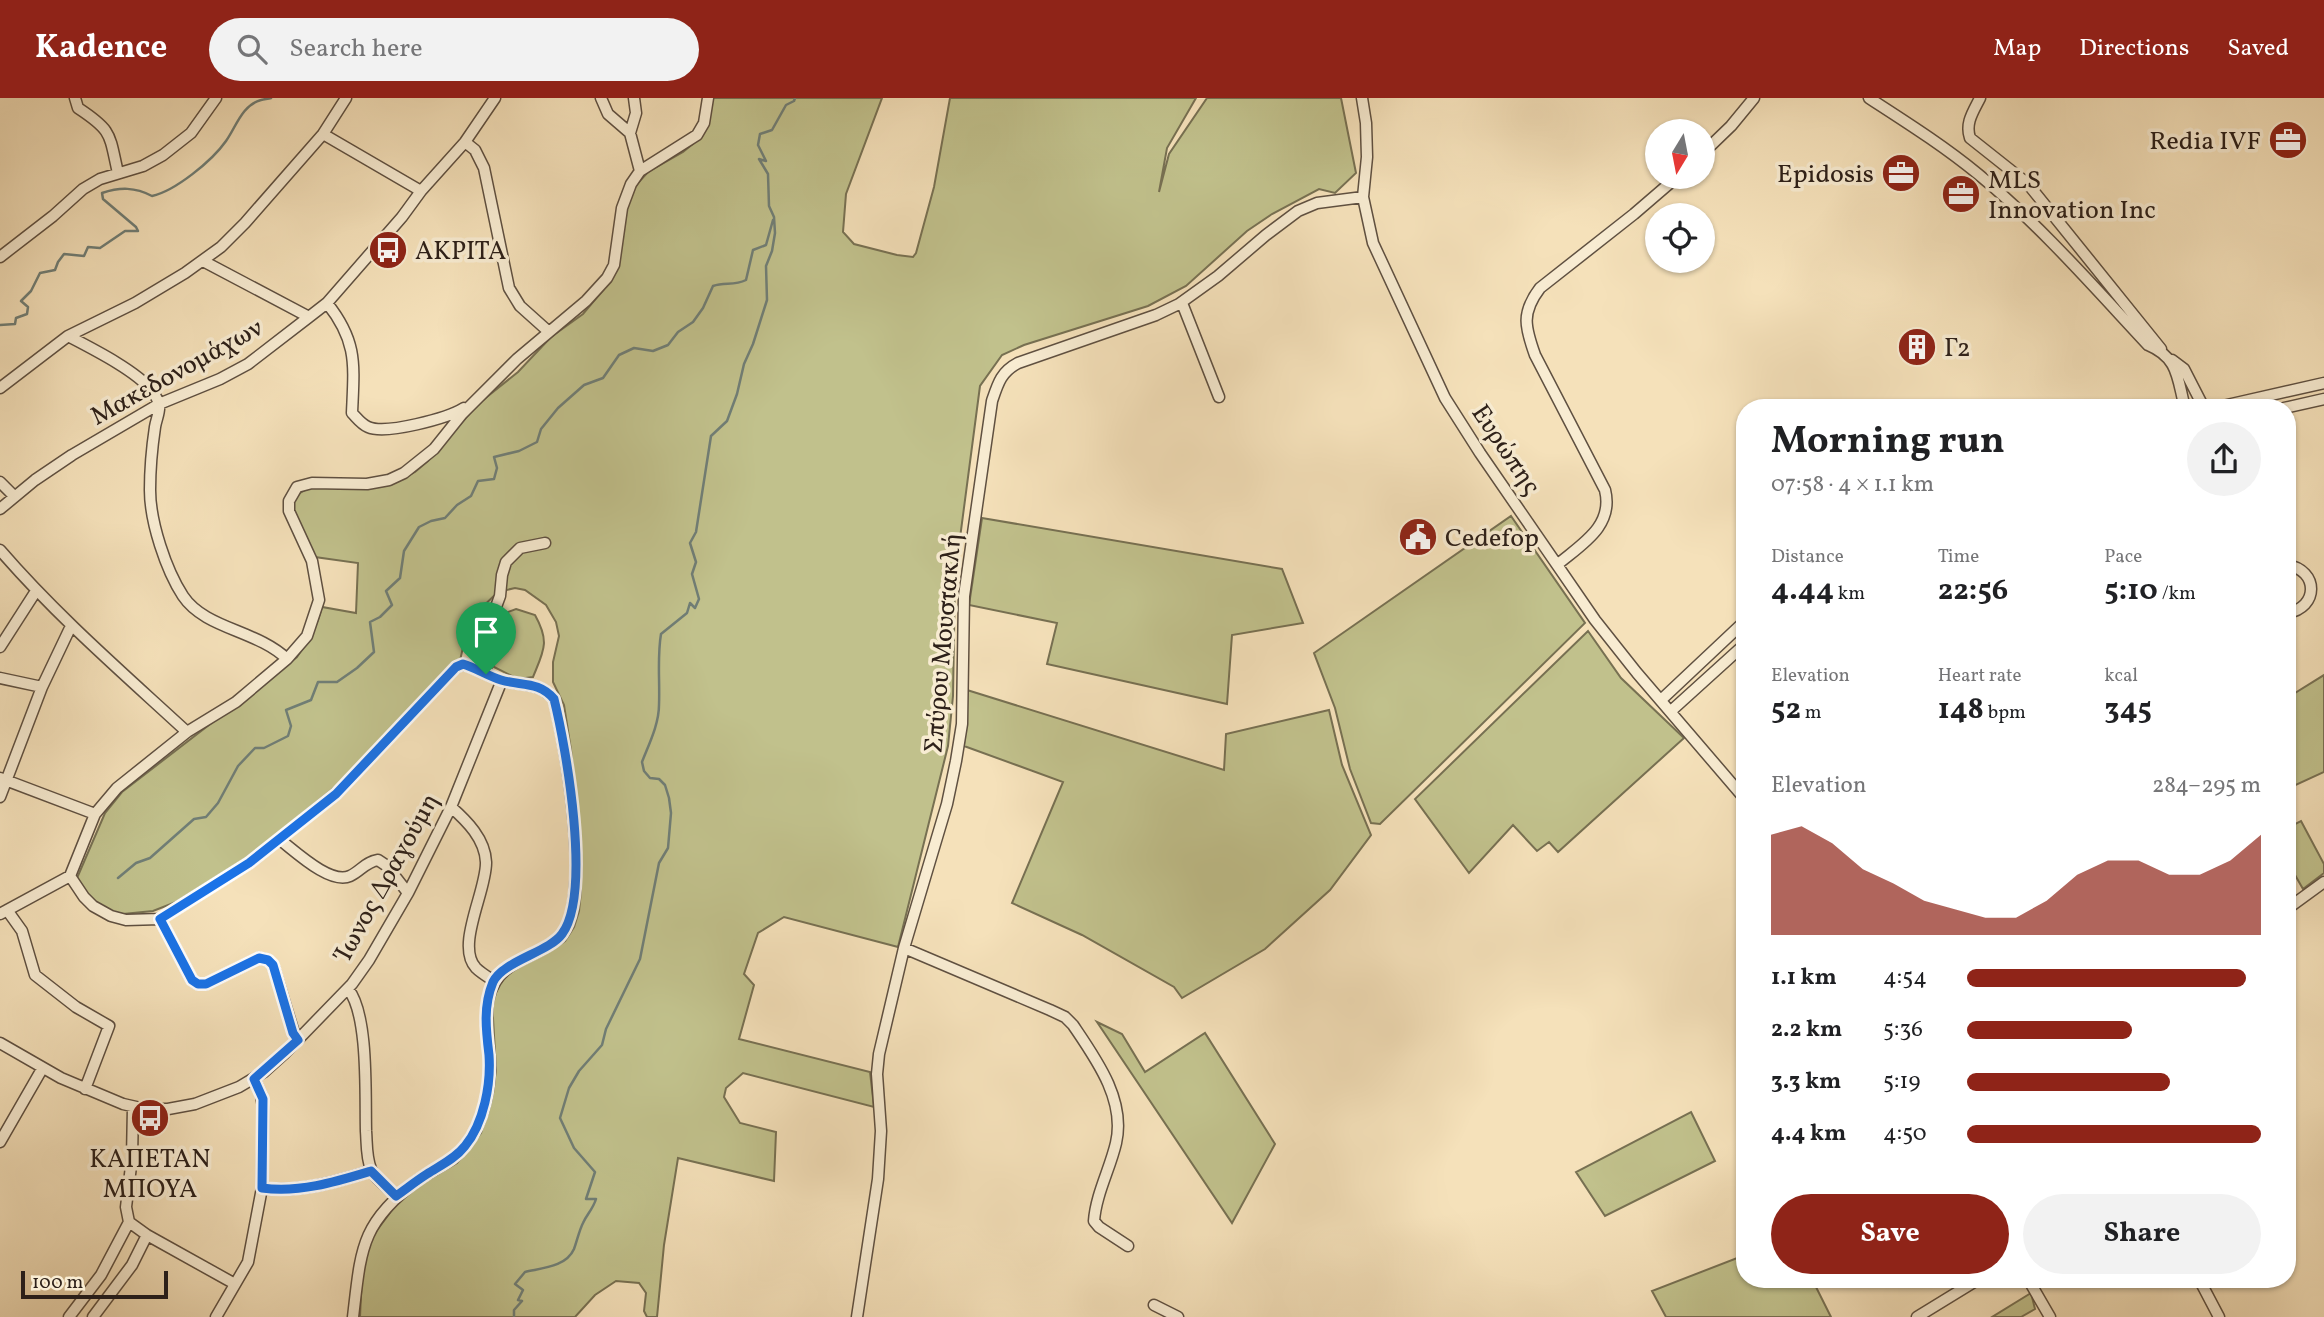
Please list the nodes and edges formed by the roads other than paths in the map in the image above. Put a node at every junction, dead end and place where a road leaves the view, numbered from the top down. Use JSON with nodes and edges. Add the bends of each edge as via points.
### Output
{"nodes":[{"id":1,"x":75,"y":98,"type":"edge"},
{"id":2,"x":216,"y":98,"type":"edge"},
{"id":3,"x":346,"y":98,"type":"edge"},
{"id":4,"x":495,"y":98,"type":"edge"},
{"id":5,"x":601,"y":98,"type":"edge"},
{"id":6,"x":634,"y":98,"type":"edge"},
{"id":7,"x":708,"y":98,"type":"edge"},
{"id":8,"x":1362,"y":98,"type":"edge"},
{"id":9,"x":1754,"y":98,"type":"edge"},
{"id":10,"x":1869,"y":98,"type":"edge"},
{"id":11,"x":1980,"y":98,"type":"edge"},
{"id":12,"x":630,"y":133,"type":"junction"},
{"id":13,"x":323,"y":134,"type":"junction"},
{"id":14,"x":1715,"y":141,"type":"edge"},
{"id":15,"x":465,"y":142,"type":"junction"},
{"id":16,"x":639,"y":171,"type":"junction"},
{"id":17,"x":118,"y":173,"type":"junction"},
{"id":18,"x":1663,"y":189,"type":"edge"},
{"id":19,"x":421,"y":191,"type":"junction"},
{"id":20,"x":1363,"y":197,"type":"junction"},
{"id":21,"x":0,"y":257,"type":"edge"},
{"id":22,"x":203,"y":261,"type":"junction"},
{"id":23,"x":327,"y":303,"type":"junction"},
{"id":24,"x":1182,"y":303,"type":"junction"},
{"id":25,"x":309,"y":317,"type":"junction"},
{"id":26,"x":549,"y":331,"type":"junction"},
{"id":27,"x":68,"y":336,"type":"junction"},
{"id":28,"x":2163,"y":351,"type":"junction"},
{"id":29,"x":2172,"y":360,"type":"junction"},
{"id":30,"x":2324,"y":383,"type":"edge"},
{"id":31,"x":0,"y":388,"type":"edge"},
{"id":32,"x":1219,"y":397,"type":"dead end"},
{"id":33,"x":2183,"y":399,"type":"edge"},
{"id":34,"x":2199,"y":399,"type":"edge"},
{"id":35,"x":2254,"y":399,"type":"edge"},
{"id":36,"x":478,"y":400,"type":"junction"},
{"id":37,"x":2324,"y":400,"type":"edge"},
{"id":38,"x":159,"y":404,"type":"junction"},
{"id":39,"x":2296,"y":406,"type":"edge"},
{"id":40,"x":0,"y":482,"type":"edge"},
{"id":41,"x":14,"y":496,"type":"junction"},
{"id":42,"x":0,"y":509,"type":"edge"},
{"id":43,"x":545,"y":543,"type":"dead end"},
{"id":44,"x":0,"y":550,"type":"edge"},
{"id":45,"x":1558,"y":564,"type":"junction"},
{"id":46,"x":2296,"y":567,"type":"edge"},
{"id":47,"x":36,"y":591,"type":"junction"},
{"id":48,"x":2296,"y":610,"type":"edge"},
{"id":49,"x":71,"y":626,"type":"junction"},
{"id":50,"x":1736,"y":629,"type":"edge"},
{"id":51,"x":0,"y":647,"type":"edge"},
{"id":52,"x":1736,"y":652,"type":"edge"},
{"id":53,"x":287,"y":659,"type":"junction"},
{"id":54,"x":486,"y":674,"type":"junction"},
{"id":55,"x":0,"y":678,"type":"edge"},
{"id":56,"x":502,"y":680,"type":"junction"},
{"id":57,"x":42,"y":687,"type":"junction"},
{"id":58,"x":1661,"y":700,"type":"junction"},
{"id":59,"x":1671,"y":712,"type":"junction"},
{"id":60,"x":187,"y":732,"type":"junction"},
{"id":61,"x":3,"y":778,"type":"edge"},
{"id":62,"x":1736,"y":788,"type":"edge"},
{"id":63,"x":0,"y":797,"type":"edge"},
{"id":64,"x":451,"y":807,"type":"junction"},
{"id":65,"x":95,"y":814,"type":"junction"},
{"id":66,"x":279,"y":839,"type":"junction"},
{"id":67,"x":70,"y":876,"type":"junction"},
{"id":68,"x":2324,"y":882,"type":"edge"},
{"id":69,"x":408,"y":893,"type":"junction"},
{"id":70,"x":2296,"y":902,"type":"edge"},
{"id":71,"x":4,"y":912,"type":"edge"},
{"id":72,"x":160,"y":919,"type":"junction"},
{"id":73,"x":904,"y":948,"type":"junction"},
{"id":74,"x":494,"y":981,"type":"junction"},
{"id":75,"x":348,"y":989,"type":"junction"},
{"id":76,"x":298,"y":1040,"type":"junction"},
{"id":77,"x":0,"y":1043,"type":"edge"},
{"id":78,"x":42,"y":1069,"type":"junction"},
{"id":79,"x":254,"y":1079,"type":"junction"},
{"id":80,"x":86,"y":1089,"type":"junction"},
{"id":81,"x":134,"y":1107,"type":"junction"},
{"id":82,"x":0,"y":1142,"type":"edge"},
{"id":83,"x":371,"y":1171,"type":"junction"},
{"id":84,"x":262,"y":1188,"type":"junction"},
{"id":85,"x":396,"y":1196,"type":"junction"},
{"id":86,"x":129,"y":1222,"type":"junction"},
{"id":87,"x":147,"y":1235,"type":"junction"},
{"id":88,"x":1128,"y":1246,"type":"dead end"},
{"id":89,"x":235,"y":1284,"type":"junction"},
{"id":90,"x":1964,"y":1288,"type":"edge"},
{"id":91,"x":2033,"y":1288,"type":"edge"},
{"id":92,"x":2204,"y":1288,"type":"edge"},
{"id":93,"x":1154,"y":1305,"type":"dead end"},
{"id":94,"x":69,"y":1317,"type":"edge"},
{"id":95,"x":93,"y":1317,"type":"edge"},
{"id":96,"x":216,"y":1317,"type":"edge"},
{"id":97,"x":353,"y":1317,"type":"edge"},
{"id":98,"x":857,"y":1317,"type":"edge"},
{"id":99,"x":1178,"y":1317,"type":"edge"},
{"id":100,"x":1917,"y":1317,"type":"edge"},
{"id":101,"x":2050,"y":1317,"type":"edge"},
{"id":102,"x":2219,"y":1317,"type":"edge"}],
"edges":[{"from":1,"to":17,"type":"street","via":[[78,108],[108,132]]},
{"from":2,"to":17,"type":"street","via":[[191,133],[163,155]]},
{"from":3,"to":13,"type":"street"},
{"from":4,"to":15,"type":"street","name":"Μακεδονομάχων"},
{"from":5,"to":12,"type":"street","via":[[608,114]]},
{"from":6,"to":12,"type":"street","via":[[636,113]]},
{"from":7,"to":16,"type":"street","via":[[697,135]]},
{"from":8,"to":20,"type":"street","name":"Ευρώπης","via":[[1367,157]]},
{"from":9,"to":14,"type":"street"},
{"from":10,"to":28,"type":"street","via":[[1980,176],[2051,241],[2148,345]]},
{"from":11,"to":28,"type":"street","via":[[1967,128],[1970,138],[2028,184]]},
{"from":12,"to":16,"type":"street"},
{"from":13,"to":19,"type":"street"},
{"from":13,"to":22,"type":"street","via":[[245,223]]},
{"from":15,"to":19,"type":"street","name":"Μακεδονομάχων"},
{"from":15,"to":26,"type":"street","via":[[484,168],[509,288],[520,306]]},
{"from":16,"to":26,"type":"street","via":[[621,208],[614,265],[607,278]]},
{"from":17,"to":21,"type":"street","via":[[83,189]]},
{"from":18,"to":45,"type":"street","via":[[1540,288],[1525,318],[1535,355],[1608,501],[1600,526]]},
{"from":19,"to":23,"type":"street","name":"Μακεδονομάχων"},
{"from":20,"to":24,"type":"street","name":"Σπύρου Μουστακλή","via":[[1317,203],[1298,211]]},
{"from":20,"to":45,"type":"street","name":"Ευρώπης","via":[[1373,243],[1445,398]]},
{"from":22,"to":25,"type":"street"},
{"from":22,"to":27,"type":"street","via":[[135,303]]},
{"from":23,"to":25,"type":"street","name":"Μακεδονομάχων"},
{"from":23,"to":36,"type":"street","via":[[349,338],[352,413],[360,422],[371,429],[396,428],[456,412]]},
{"from":24,"to":32,"type":"street"},
{"from":24,"to":73,"type":"street","name":"Σπύρου Μουστακλή","via":[[1018,363],[1000,377],[992,401],[964,596],[962,724],[956,761]]},
{"from":25,"to":38,"type":"street","name":"Μακεδονομάχων","via":[[248,364]]},
{"from":26,"to":36,"type":"street"},
{"from":27,"to":31,"type":"street"},
{"from":27,"to":38,"type":"street","via":[[129,371],[152,390]]},
{"from":28,"to":29,"type":"street"},
{"from":29,"to":33,"type":"street"},
{"from":29,"to":34,"type":"street","via":[[2183,369]]},
{"from":30,"to":35,"type":"street"},
{"from":36,"to":53,"type":"street","via":[[434,449],[404,473],[368,484],[312,483],[298,488],[289,501],[289,511],[312,561],[319,600],[307,636]]},
{"from":37,"to":39,"type":"street"},
{"from":38,"to":41,"type":"street","name":"Μακεδονομάχων","via":[[72,455]]},
{"from":38,"to":53,"type":"street","via":[[150,491],[158,537],[174,579],[195,609],[260,639]]},
{"from":40,"to":41,"type":"street"},
{"from":41,"to":42,"type":"street","name":"Μακεδονομάχων"},
{"from":43,"to":54,"type":"street","via":[[520,548],[506,562],[487,631]]},
{"from":44,"to":47,"type":"street"},
{"from":45,"to":58,"type":"street","name":"Ευρώπης","via":[[1595,620]]},
{"from":46,"to":48,"type":"street","via":[[2308,577],[2311,593]]},
{"from":47,"to":49,"type":"street"},
{"from":47,"to":51,"type":"street"},
{"from":49,"to":57,"type":"street"},
{"from":49,"to":60,"type":"street"},
{"from":50,"to":58,"type":"street"},
{"from":52,"to":59,"type":"street"},
{"from":53,"to":60,"type":"street","via":[[236,702]]},
{"from":54,"to":56,"type":"street"},
{"from":54,"to":66,"type":"street","via":[[463,664],[456,667],[336,794]]},
{"from":55,"to":57,"type":"street"},
{"from":56,"to":64,"type":"street","name":"Ίωνος Δραγούμη"},
{"from":56,"to":74,"type":"street","via":[[536,685],[554,699],[575,856],[570,920],[561,936]]},
{"from":57,"to":61,"type":"street"},
{"from":58,"to":59,"type":"street","name":"Ευρώπης"},
{"from":59,"to":62,"type":"street","name":"Ευρώπης"},
{"from":60,"to":65,"type":"street","via":[[117,788]]},
{"from":61,"to":63,"type":"street"},
{"from":61,"to":65,"type":"street"},
{"from":64,"to":69,"type":"street","name":"Ίωνος Δραγούμη"},
{"from":64,"to":74,"type":"street","via":[[469,824],[486,862],[467,950],[474,967]]},
{"from":65,"to":67,"type":"street"},
{"from":66,"to":69,"type":"street","via":[[328,875],[341,878],[378,860]]},
{"from":66,"to":72,"type":"street"},
{"from":67,"to":71,"type":"street"},
{"from":67,"to":72,"type":"street","via":[[84,897],[103,912],[126,920]]},
{"from":68,"to":70,"type":"street"},
{"from":69,"to":75,"type":"street","name":"Ίωνος Δραγούμη"},
{"from":71,"to":80,"type":"street","via":[[22,931],[35,975],[109,1026]]},
{"from":72,"to":76,"type":"street","via":[[198,984],[259,958],[268,960]]},
{"from":73,"to":88,"type":"street","via":[[1070,1022],[1110,1088],[1118,1111],[1117,1138],[1094,1221]]},
{"from":73,"to":98,"type":"street","name":"Σπύρου Μουστακλή","via":[[879,1054],[879,1171]]},
{"from":74,"to":85,"type":"street","via":[[485,1016],[490,1071],[481,1117],[465,1146]]},
{"from":75,"to":76,"type":"street","name":"Ίωνος Δραγούμη"},
{"from":75,"to":83,"type":"street","via":[[359,1017]]},
{"from":76,"to":79,"type":"street","name":"Ίωνος Δραγούμη"},
{"from":77,"to":78,"type":"street","name":"Ίωνος Δραγούμη"},
{"from":78,"to":80,"type":"street","name":"Ίωνος Δραγούμη"},
{"from":78,"to":82,"type":"street"},
{"from":79,"to":81,"type":"street","name":"Ίωνος Δραγούμη","via":[[188,1106]]},
{"from":79,"to":84,"type":"street","via":[[263,1099]]},
{"from":80,"to":81,"type":"street","name":"Ίωνος Δραγούμη"},
{"from":81,"to":86,"type":"street","via":[[126,1207]]},
{"from":83,"to":84,"type":"street","via":[[326,1185]]},
{"from":83,"to":85,"type":"street"},
{"from":84,"to":89,"type":"street","via":[[248,1262]]},
{"from":85,"to":97,"type":"street","via":[[364,1244]]},
{"from":86,"to":87,"type":"street"},
{"from":86,"to":94,"type":"street","via":[[101,1275]]},
{"from":87,"to":89,"type":"street"},
{"from":87,"to":95,"type":"street","via":[[132,1265]]},
{"from":89,"to":96,"type":"street"},
{"from":90,"to":100,"type":"street"},
{"from":91,"to":101,"type":"street"},
{"from":92,"to":102,"type":"street"},
{"from":93,"to":99,"type":"street"}]}
